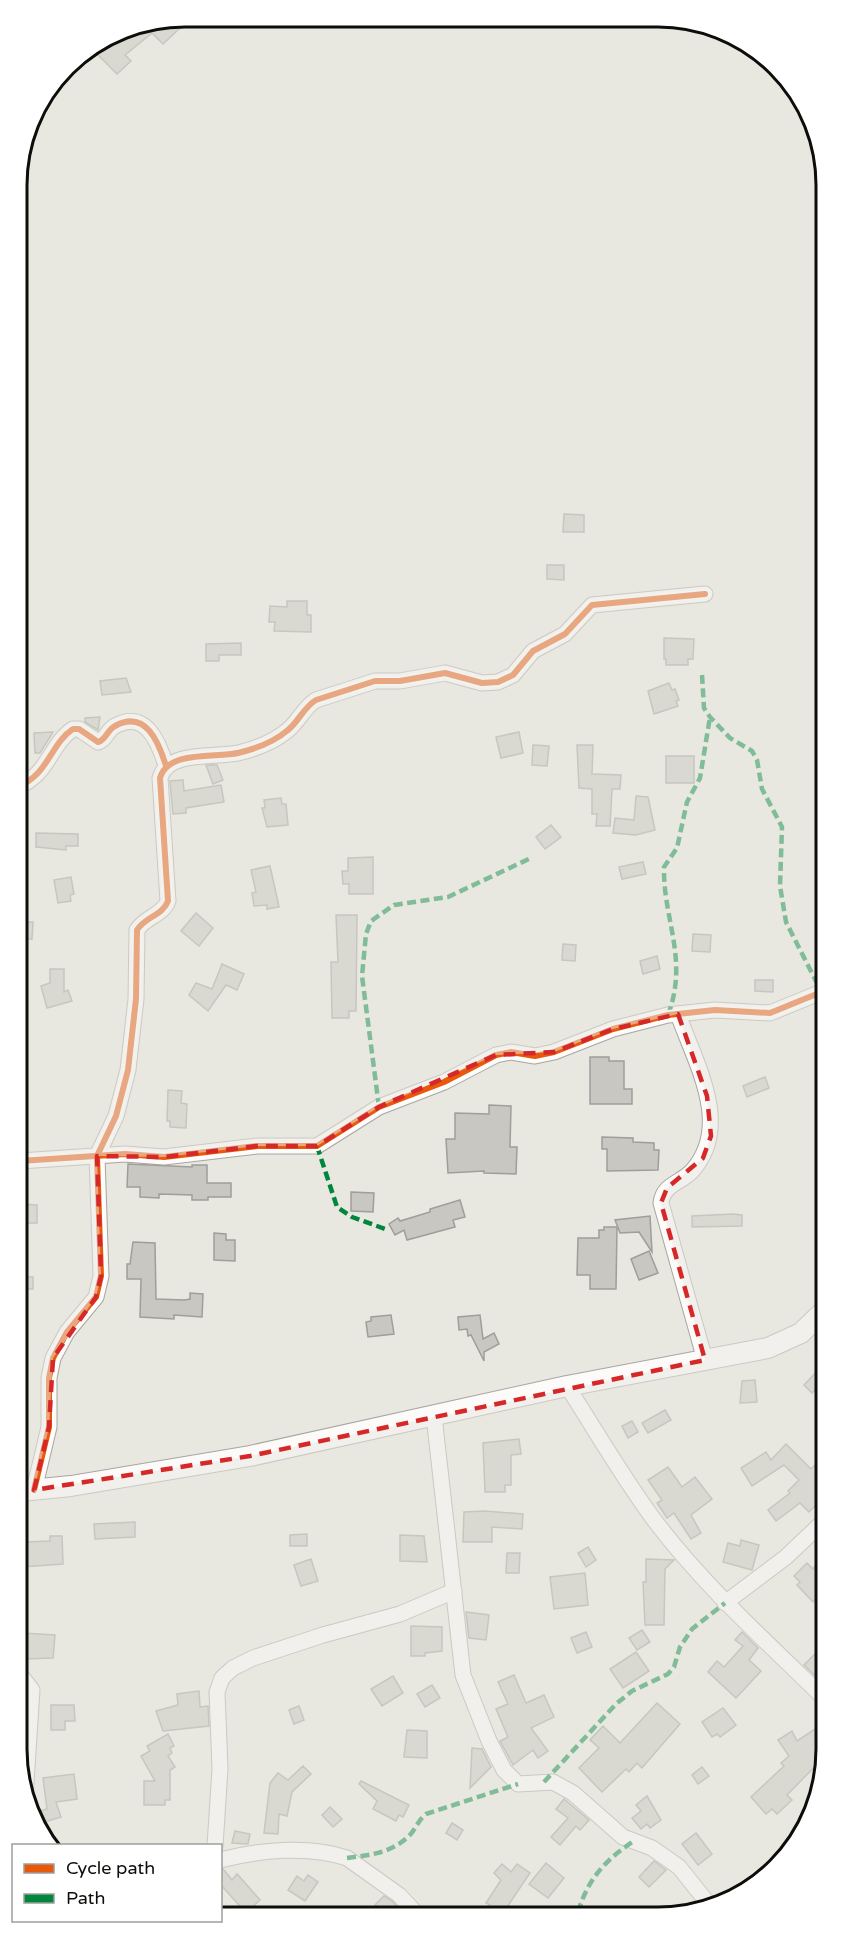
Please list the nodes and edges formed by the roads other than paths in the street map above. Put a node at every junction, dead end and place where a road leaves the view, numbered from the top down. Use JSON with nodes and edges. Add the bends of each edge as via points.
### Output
{"nodes":[{"id":1,"x":705,"y":594,"type":"dead end"},
{"id":2,"x":166,"y":766,"type":"junction"},
{"id":3,"x":27,"y":782,"type":"edge"},
{"id":4,"x":816,"y":994,"type":"edge"},
{"id":5,"x":678,"y":1014,"type":"junction"},
{"id":6,"x":97,"y":1156,"type":"junction"},
{"id":7,"x":27,"y":1161,"type":"edge"},
{"id":8,"x":816,"y":1319,"type":"edge"},
{"id":9,"x":705,"y":1360,"type":"junction"},
{"id":10,"x":567,"y":1386,"type":"junction"},
{"id":11,"x":434,"y":1416,"type":"junction"},
{"id":12,"x":28,"y":1490,"type":"edge"},
{"id":13,"x":816,"y":1529,"type":"edge"},
{"id":14,"x":454,"y":1591,"type":"junction"},
{"id":15,"x":725,"y":1603,"type":"junction"},
{"id":16,"x":27,"y":1684,"type":"edge"},
{"id":17,"x":816,"y":1690,"type":"edge"},
{"id":18,"x":28,"y":1766,"type":"edge"},
{"id":19,"x":215,"y":1844,"type":"edge"},
{"id":20,"x":222,"y":1860,"type":"edge"},
{"id":21,"x":705,"y":1900,"type":"edge"},
{"id":22,"x":410,"y":1907,"type":"edge"}],
"edges":[{"from":1,"to":2,"type":"street","via":[[592,605],[565,634],[533,651],[513,675],[498,682],[482,683],[445,673],[375,681],[308,704],[288,730],[261,746],[172,761]]},
{"from":2,"to":3,"type":"street","via":[[159,741],[150,729],[140,725],[125,723],[113,727],[98,742],[73,729],[40,772]]},
{"from":2,"to":6,"type":"street","via":[[160,778],[168,901],[138,930],[128,1070],[116,1116]]},
{"from":4,"to":5,"type":"street","via":[[770,1013],[715,1010]]},
{"from":5,"to":6,"type":"street","via":[[613,1029],[554,1052],[535,1056],[511,1052],[496,1055],[444,1082],[379,1107],[317,1146],[257,1146],[165,1157]]},
{"from":5,"to":9,"type":"street","via":[[707,1096],[711,1136],[703,1158],[689,1174],[667,1188],[661,1203]]},
{"from":6,"to":7,"type":"street"},
{"from":6,"to":12,"type":"street","via":[[101,1276],[96,1297],[67,1332],[53,1358],[49,1427]]},
{"from":8,"to":9,"type":"main road","via":[[801,1333],[768,1348]]},
{"from":9,"to":10,"type":"main road"},
{"from":10,"to":11,"type":"main road"},
{"from":10,"to":15,"type":"street","via":[[654,1520]]},
{"from":11,"to":12,"type":"main road","via":[[250,1456]]},
{"from":11,"to":14,"type":"street"},
{"from":13,"to":15,"type":"street","via":[[786,1557]]},
{"from":14,"to":19,"type":"street","via":[[400,1614],[253,1658],[222,1678],[217,1692],[220,1769]]},
{"from":14,"to":21,"type":"street","via":[[463,1676],[504,1770],[518,1784],[553,1782],[573,1793],[623,1836],[652,1848],[680,1868]]},
{"from":15,"to":17,"type":"street"},
{"from":16,"to":18,"type":"street","via":[[32,1690]]},
{"from":20,"to":22,"type":"street","via":[[281,1851],[338,1854]]}]}
